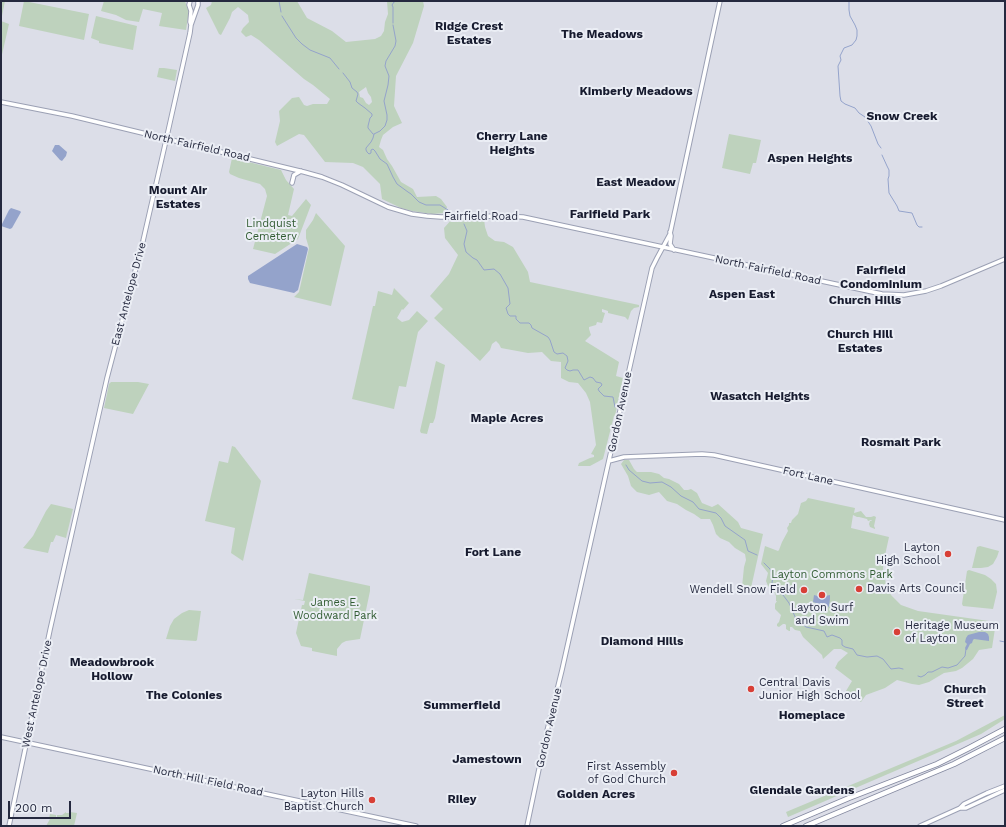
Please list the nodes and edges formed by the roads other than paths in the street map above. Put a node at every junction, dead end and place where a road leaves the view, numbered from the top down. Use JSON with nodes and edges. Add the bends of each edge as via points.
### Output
{"nodes":[{"id":1,"x":190,"y":1,"type":"edge"},
{"id":2,"x":198,"y":1,"type":"edge"},
{"id":3,"x":720,"y":1,"type":"edge"},
{"id":4,"x":190,"y":9,"type":"junction"},
{"id":5,"x":196,"y":9,"type":"junction"},
{"id":6,"x":191,"y":25,"type":"junction"},
{"id":7,"x":1,"y":102,"type":"edge"},
{"id":8,"x":166,"y":139,"type":"junction"},
{"id":9,"x":301,"y":171,"type":"junction"},
{"id":10,"x":292,"y":183,"type":"dead end"},
{"id":11,"x":388,"y":206,"type":"joint"},
{"id":12,"x":670,"y":231,"type":"junction"},
{"id":13,"x":662,"y":247,"type":"junction"},
{"id":14,"x":674,"y":250,"type":"junction"},
{"id":15,"x":691,"y":253,"type":"joint"},
{"id":16,"x":1005,"y":259,"type":"edge"},
{"id":17,"x":609,"y":461,"type":"junction"},
{"id":18,"x":1005,"y":520,"type":"edge"},
{"id":19,"x":66,"y":562,"type":"joint"},
{"id":20,"x":1005,"y":729,"type":"edge"},
{"id":21,"x":1,"y":737,"type":"edge"},
{"id":22,"x":1005,"y":738,"type":"edge"},
{"id":23,"x":27,"y":742,"type":"junction"},
{"id":24,"x":1004,"y":787,"type":"edge"},
{"id":25,"x":960,"y":808,"type":"junction"},
{"id":26,"x":9,"y":826,"type":"edge"},
{"id":27,"x":416,"y":826,"type":"edge"},
{"id":28,"x":527,"y":826,"type":"edge"},
{"id":29,"x":783,"y":826,"type":"edge"},
{"id":30,"x":806,"y":826,"type":"edge"},
{"id":31,"x":920,"y":826,"type":"edge"}],
"edges":[{"from":1,"to":4,"type":"main road","name":"East Antelope Drive"},
{"from":2,"to":5,"type":"main road","name":"East Antelope Drive"},
{"from":3,"to":12,"type":"main road","name":"Gordon Avenue"},
{"from":4,"to":5,"type":"main road"},
{"from":4,"to":6,"type":"main road","name":"East Antelope Drive"},
{"from":5,"to":6,"type":"main road","name":"East Antelope Drive"},
{"from":6,"to":8,"type":"main road","name":"East Antelope Drive"},
{"from":7,"to":8,"type":"main road","name":"North Fairfield Road"},
{"from":8,"to":9,"type":"main road","name":"North Fairfield Road"},
{"from":8,"to":19,"type":"main road","name":"East Antelope Drive","via":[[142,248],[107,378]]},
{"from":9,"to":10,"type":"main road","via":[[294,175]]},
{"from":9,"to":11,"type":"main road","name":"North Fairfield Road","via":[[342,185]]},
{"from":11,"to":13,"type":"main road","name":"Fairfield Road","via":[[427,216],[519,217]]},
{"from":12,"to":13,"type":"main road","name":"Gordon Avenue"},
{"from":12,"to":14,"type":"main road","via":[[670,244]]},
{"from":13,"to":14,"type":"main road","name":"Fairfield Road"},
{"from":13,"to":17,"type":"main road","name":"Gordon Avenue","via":[[652,268]]},
{"from":14,"to":15,"type":"main road","name":"Fairfield Road"},
{"from":15,"to":16,"type":"main road","name":"North Fairfield Road","via":[[896,295],[931,290]]},
{"from":17,"to":18,"type":"main road","name":"Fort Lane","via":[[626,457],[714,455]]},
{"from":17,"to":28,"type":"main road","name":"Gordon Avenue"},
{"from":19,"to":23,"type":"main road","name":"West Antelope Drive"},
{"from":20,"to":29,"type":"highway","via":[[937,764]]},
{"from":21,"to":23,"type":"main road","name":"North Hill Field Road"},
{"from":22,"to":30,"type":"highway","via":[[954,764]]},
{"from":23,"to":26,"type":"main road","name":"West Antelope Drive"},
{"from":23,"to":27,"type":"main road","name":"North Hill Field Road"},
{"from":24,"to":25,"type":"main road"},
{"from":24,"to":25,"type":"main road","via":[[966,808]]},
{"from":25,"to":31,"type":"main road"}]}
